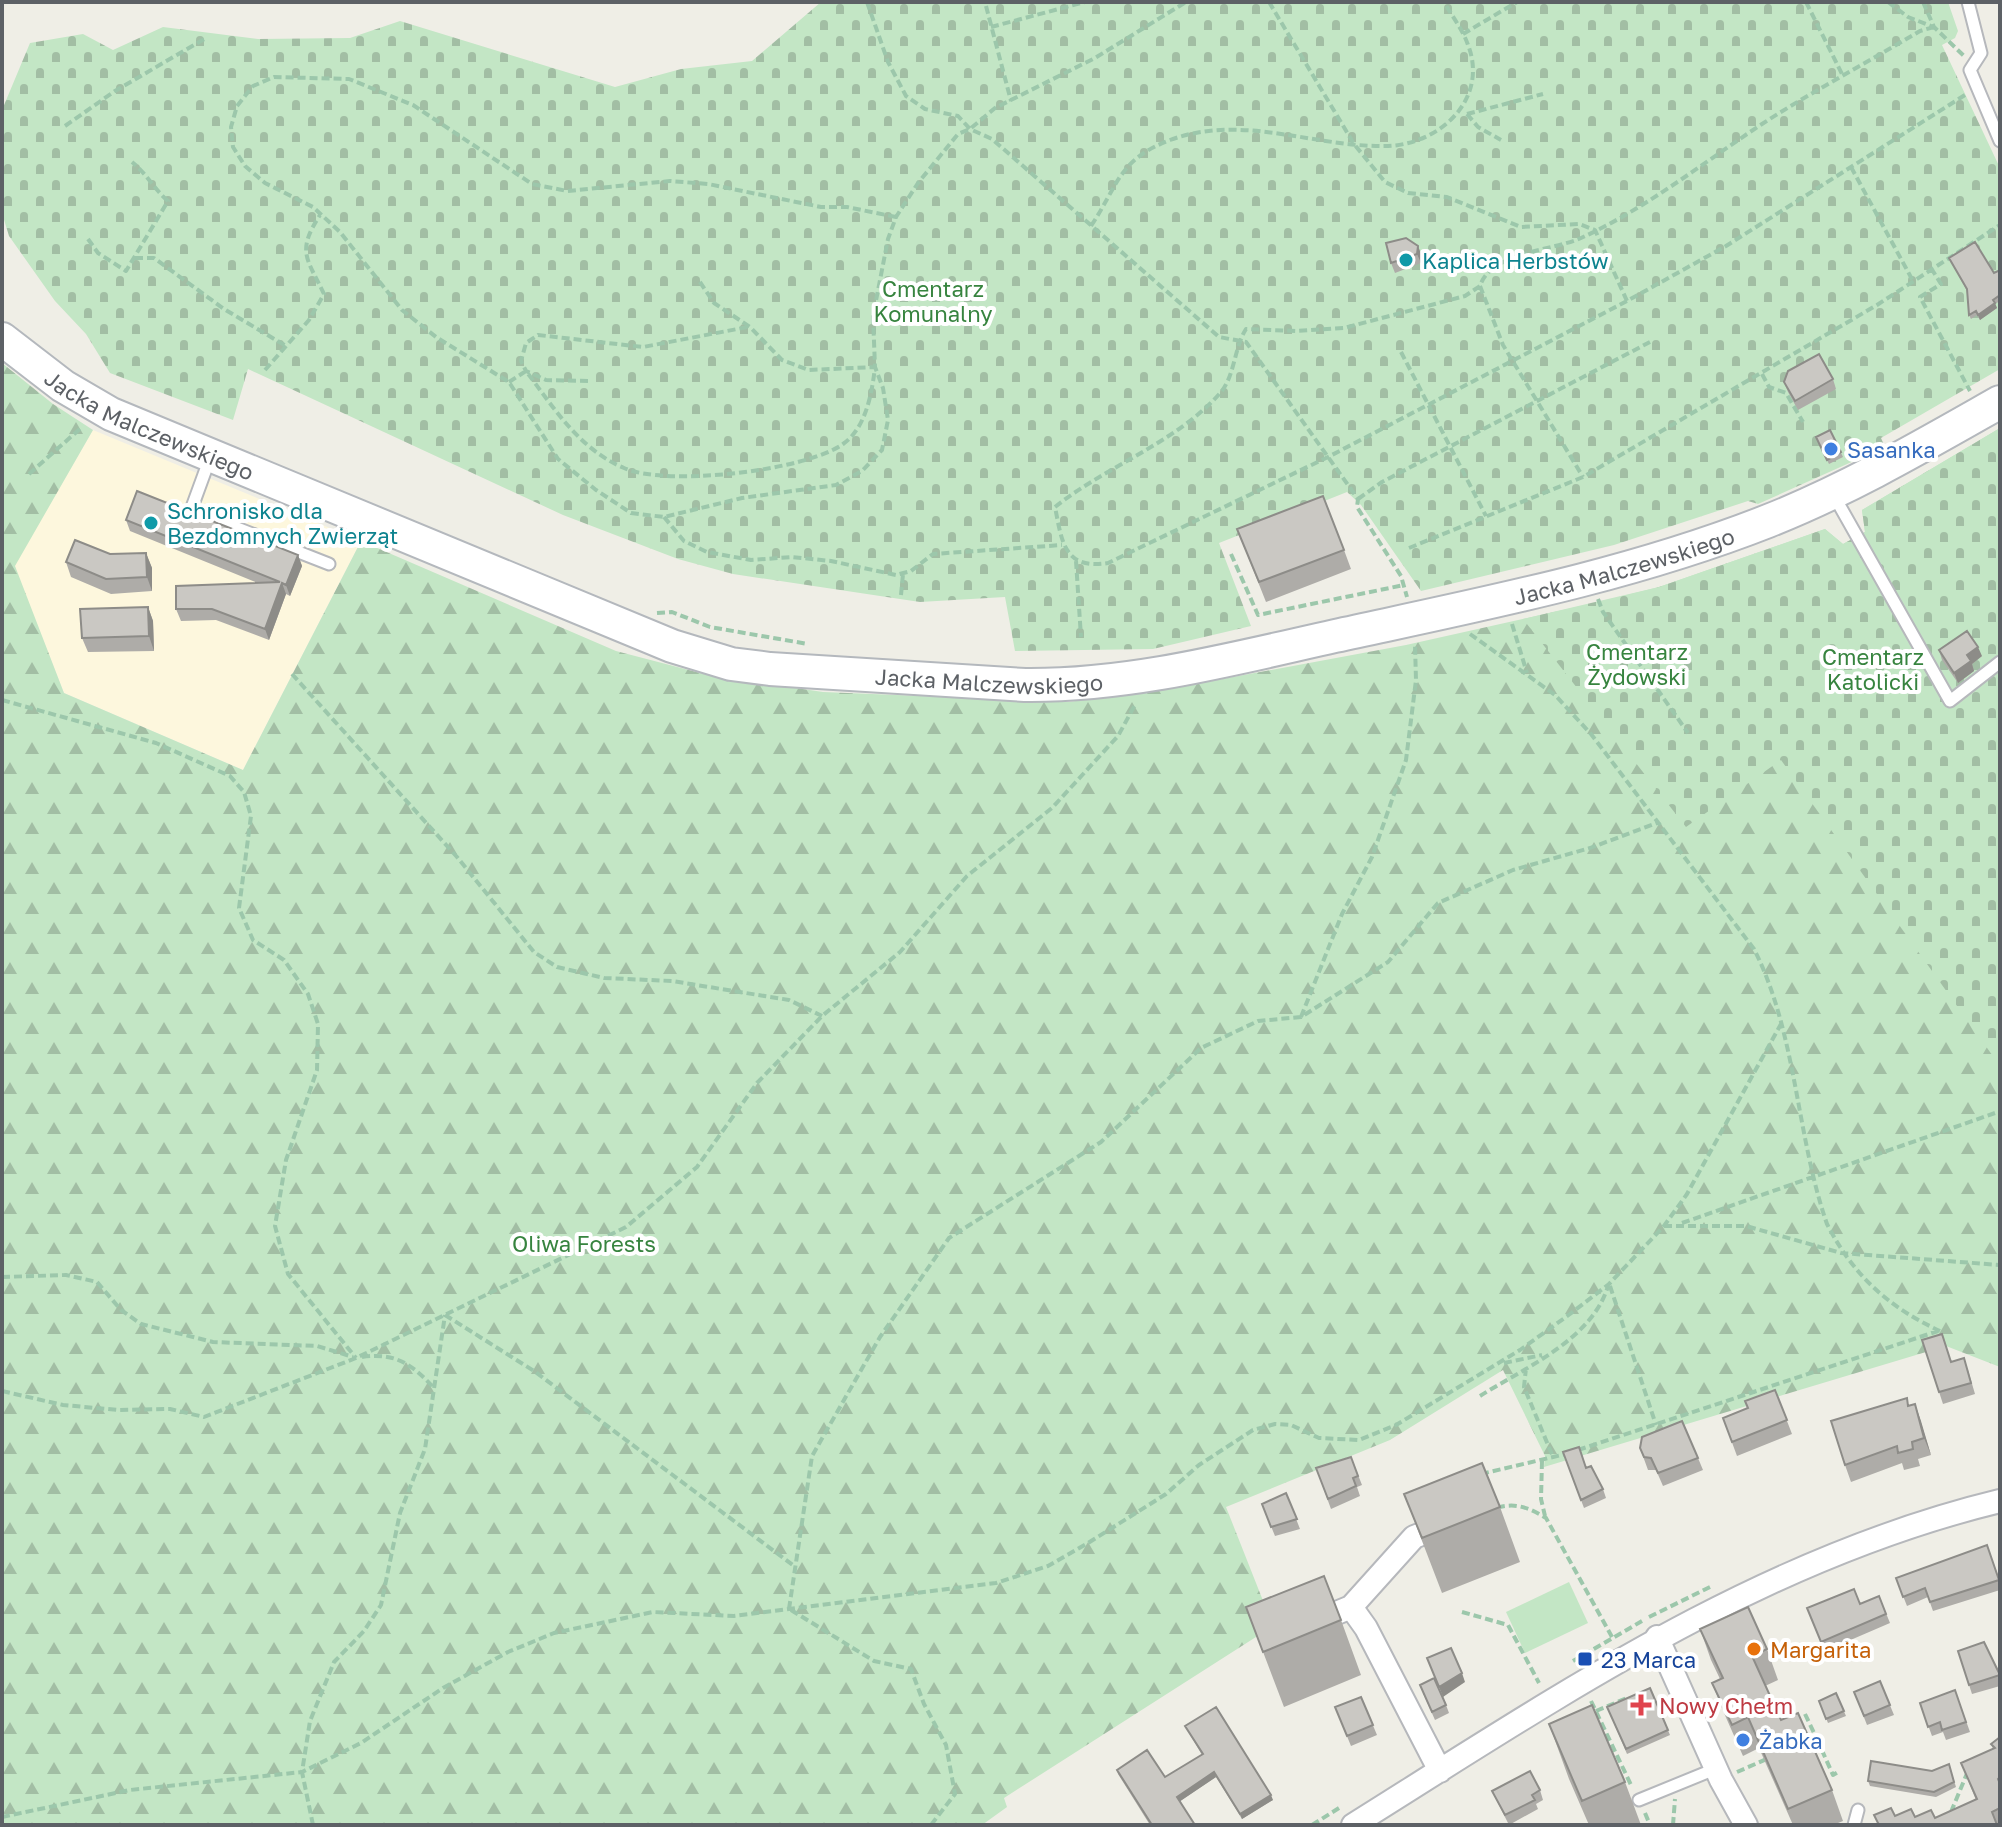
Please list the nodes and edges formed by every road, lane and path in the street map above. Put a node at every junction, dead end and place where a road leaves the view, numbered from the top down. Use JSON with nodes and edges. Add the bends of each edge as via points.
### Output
{"nodes":[{"id":1,"x":867,"y":2,"type":"edge"},
{"id":2,"x":1085,"y":2,"type":"edge"},
{"id":3,"x":1186,"y":2,"type":"edge"},
{"id":4,"x":1269,"y":2,"type":"edge"},
{"id":5,"x":1444,"y":2,"type":"edge"},
{"id":6,"x":1517,"y":2,"type":"edge"},
{"id":7,"x":1806,"y":2,"type":"edge"},
{"id":8,"x":1888,"y":2,"type":"edge"},
{"id":9,"x":1923,"y":2,"type":"edge"},
{"id":10,"x":1968,"y":2,"type":"edge"},
{"id":11,"x":986,"y":6,"type":"dead end"},
{"id":12,"x":991,"y":27,"type":"junction"},
{"id":13,"x":1934,"y":27,"type":"junction"},
{"id":14,"x":1463,"y":34,"type":"junction"},
{"id":15,"x":206,"y":38,"type":"dead end"},
{"id":16,"x":1977,"y":58,"type":"junction"},
{"id":17,"x":1843,"y":76,"type":"junction"},
{"id":18,"x":1977,"y":87,"type":"junction"},
{"id":19,"x":1543,"y":94,"type":"dead end"},
{"id":20,"x":1011,"y":101,"type":"junction"},
{"id":21,"x":1464,"y":112,"type":"junction"},
{"id":22,"x":65,"y":126,"type":"dead end"},
{"id":23,"x":970,"y":129,"type":"junction"},
{"id":24,"x":1501,"y":140,"type":"dead end"},
{"id":25,"x":2000,"y":141,"type":"edge"},
{"id":26,"x":1354,"y":144,"type":"junction"},
{"id":27,"x":132,"y":162,"type":"dead end"},
{"id":28,"x":1851,"y":167,"type":"junction"},
{"id":29,"x":320,"y":215,"type":"junction"},
{"id":30,"x":896,"y":217,"type":"junction"},
{"id":31,"x":2000,"y":225,"type":"edge"},
{"id":32,"x":1091,"y":226,"type":"junction"},
{"id":33,"x":1595,"y":230,"type":"junction"},
{"id":34,"x":88,"y":239,"type":"dead end"},
{"id":35,"x":135,"y":258,"type":"junction"},
{"id":36,"x":1931,"y":268,"type":"junction"},
{"id":37,"x":698,"y":279,"type":"dead end"},
{"id":38,"x":1913,"y":281,"type":"junction"},
{"id":39,"x":1480,"y":286,"type":"junction"},
{"id":40,"x":1627,"y":301,"type":"junction"},
{"id":41,"x":750,"y":327,"type":"junction"},
{"id":42,"x":2,"y":339,"type":"edge"},
{"id":43,"x":1240,"y":339,"type":"junction"},
{"id":44,"x":1650,"y":342,"type":"dead end"},
{"id":45,"x":286,"y":346,"type":"junction"},
{"id":46,"x":1401,"y":352,"type":"dead end"},
{"id":47,"x":1513,"y":361,"type":"junction"},
{"id":48,"x":875,"y":367,"type":"junction"},
{"id":49,"x":265,"y":370,"type":"dead end"},
{"id":50,"x":526,"y":371,"type":"junction"},
{"id":51,"x":1762,"y":374,"type":"junction"},
{"id":52,"x":588,"y":381,"type":"dead end"},
{"id":53,"x":509,"y":382,"type":"junction"},
{"id":54,"x":1982,"y":395,"type":"edge"},
{"id":55,"x":1960,"y":400,"type":"dead end"},
{"id":56,"x":1537,"y":403,"type":"junction"},
{"id":57,"x":1428,"y":405,"type":"junction"},
{"id":58,"x":102,"y":410,"type":"junction"},
{"id":59,"x":1803,"y":422,"type":"dead end"},
{"id":60,"x":1450,"y":447,"type":"junction"},
{"id":61,"x":1328,"y":457,"type":"junction"},
{"id":62,"x":211,"y":458,"type":"junction"},
{"id":63,"x":29,"y":474,"type":"dead end"},
{"id":64,"x":1583,"y":477,"type":"junction"},
{"id":65,"x":1833,"y":493,"type":"junction"},
{"id":66,"x":1358,"y":499,"type":"junction"},
{"id":67,"x":664,"y":517,"type":"junction"},
{"id":68,"x":1487,"y":517,"type":"junction"},
{"id":69,"x":1063,"y":545,"type":"junction"},
{"id":70,"x":1409,"y":548,"type":"dead end"},
{"id":71,"x":1231,"y":554,"type":"dead end"},
{"id":72,"x":1076,"y":561,"type":"junction"},
{"id":73,"x":329,"y":564,"type":"dead end"},
{"id":74,"x":903,"y":574,"type":"junction"},
{"id":75,"x":1404,"y":585,"type":"junction"},
{"id":76,"x":901,"y":595,"type":"dead end"},
{"id":77,"x":1421,"y":595,"type":"dead end"},
{"id":78,"x":1407,"y":597,"type":"junction"},
{"id":79,"x":1391,"y":600,"type":"dead end"},
{"id":80,"x":1407,"y":604,"type":"dead end"},
{"id":81,"x":1603,"y":612,"type":"dead end"},
{"id":82,"x":1510,"y":615,"type":"dead end"},
{"id":83,"x":646,"y":619,"type":"dead end"},
{"id":84,"x":1459,"y":627,"type":"dead end"},
{"id":85,"x":1081,"y":637,"type":"dead end"},
{"id":86,"x":1415,"y":638,"type":"dead end"},
{"id":87,"x":820,"y":644,"type":"dead end"},
{"id":88,"x":2000,"y":662,"type":"edge"},
{"id":89,"x":292,"y":674,"type":"dead end"},
{"id":90,"x":1528,"y":675,"type":"junction"},
{"id":91,"x":1150,"y":676,"type":"junction"},
{"id":92,"x":2,"y":700,"type":"edge"},
{"id":93,"x":1688,"y":733,"type":"dead end"},
{"id":94,"x":1657,"y":823,"type":"junction"},
{"id":95,"x":822,"y":1016,"type":"junction"},
{"id":96,"x":1301,"y":1017,"type":"junction"},
{"id":97,"x":1781,"y":1024,"type":"junction"},
{"id":98,"x":1995,"y":1113,"type":"dead end"},
{"id":99,"x":1814,"y":1175,"type":"junction"},
{"id":100,"x":1664,"y":1226,"type":"junction"},
{"id":101,"x":1676,"y":1226,"type":"junction"},
{"id":102,"x":1841,"y":1253,"type":"junction"},
{"id":103,"x":2000,"y":1265,"type":"edge"},
{"id":104,"x":2,"y":1277,"type":"edge"},
{"id":105,"x":1609,"y":1284,"type":"junction"},
{"id":106,"x":445,"y":1315,"type":"junction"},
{"id":107,"x":1545,"y":1355,"type":"junction"},
{"id":108,"x":356,"y":1358,"type":"junction"},
{"id":109,"x":1494,"y":1366,"type":"junction"},
{"id":110,"x":1526,"y":1368,"type":"junction"},
{"id":111,"x":433,"y":1387,"type":"junction"},
{"id":112,"x":2,"y":1391,"type":"edge"},
{"id":113,"x":1480,"y":1396,"type":"dead end"},
{"id":114,"x":1656,"y":1425,"type":"junction"},
{"id":115,"x":1553,"y":1457,"type":"junction"},
{"id":116,"x":1542,"y":1461,"type":"junction"},
{"id":117,"x":1480,"y":1475,"type":"edge"},
{"id":118,"x":1541,"y":1499,"type":"junction"},
{"id":119,"x":2000,"y":1501,"type":"edge"},
{"id":120,"x":1529,"y":1507,"type":"junction"},
{"id":121,"x":1546,"y":1518,"type":"junction"},
{"id":122,"x":1464,"y":1520,"type":"joint"},
{"id":123,"x":794,"y":1566,"type":"junction"},
{"id":124,"x":1351,"y":1607,"type":"junction"},
{"id":125,"x":789,"y":1609,"type":"junction"},
{"id":126,"x":1462,"y":1612,"type":"dead end"},
{"id":127,"x":1302,"y":1627,"type":"edge"},
{"id":128,"x":1612,"y":1637,"type":"dead end"},
{"id":129,"x":1657,"y":1637,"type":"junction"},
{"id":130,"x":1539,"y":1683,"type":"dead end"},
{"id":131,"x":1601,"y":1691,"type":"dead end"},
{"id":132,"x":1635,"y":1695,"type":"edge"},
{"id":133,"x":1596,"y":1711,"type":"junction"},
{"id":134,"x":1805,"y":1714,"type":"dead end"},
{"id":135,"x":1816,"y":1737,"type":"junction"},
{"id":136,"x":1803,"y":1743,"type":"edge"},
{"id":137,"x":1601,"y":1748,"type":"edge"},
{"id":138,"x":1614,"y":1750,"type":"junction"},
{"id":139,"x":1775,"y":1755,"type":"edge"},
{"id":140,"x":1970,"y":1768,"type":"edge"},
{"id":141,"x":1440,"y":1771,"type":"junction"},
{"id":142,"x":302,"y":1772,"type":"junction"},
{"id":143,"x":1838,"y":1772,"type":"dead end"},
{"id":144,"x":1718,"y":1774,"type":"junction"},
{"id":145,"x":1676,"y":1786,"type":"junction"},
{"id":146,"x":1639,"y":1800,"type":"joint"},
{"id":147,"x":1858,"y":1810,"type":"dead end"},
{"id":148,"x":1951,"y":1812,"type":"edge"},
{"id":149,"x":2,"y":1817,"type":"edge"},
{"id":150,"x":313,"y":1825,"type":"edge"},
{"id":151,"x":931,"y":1825,"type":"edge"},
{"id":152,"x":1353,"y":1825,"type":"edge"},
{"id":153,"x":1673,"y":1825,"type":"edge"},
{"id":154,"x":1746,"y":1825,"type":"edge"},
{"id":155,"x":1854,"y":1825,"type":"edge"}],
"edges":[{"from":1,"to":23,"type":"path","via":[[906,96],[925,109],[958,116]]},
{"from":2,"to":12,"type":"path"},
{"from":3,"to":20,"type":"path"},
{"from":4,"to":26,"type":"path"},
{"from":5,"to":14,"type":"path"},
{"from":6,"to":14,"type":"path"},
{"from":7,"to":17,"type":"path"},
{"from":8,"to":13,"type":"path"},
{"from":9,"to":13,"type":"path"},
{"from":10,"to":16,"type":"lane"},
{"from":11,"to":12,"type":"path"},
{"from":12,"to":20,"type":"path"},
{"from":13,"to":16,"type":"path"},
{"from":13,"to":17,"type":"path"},
{"from":14,"to":21,"type":"path","via":[[1473,71]]},
{"from":15,"to":22,"type":"path"},
{"from":16,"to":18,"type":"lane","via":[[1970,70]]},
{"from":17,"to":33,"type":"path"},
{"from":18,"to":25,"type":"lane"},
{"from":18,"to":28,"type":"path"},
{"from":19,"to":21,"type":"path"},
{"from":20,"to":23,"type":"path"},
{"from":21,"to":24,"type":"path"},
{"from":21,"to":26,"type":"path","via":[[1418,140],[1391,146]]},
{"from":23,"to":30,"type":"path","via":[[958,134]]},
{"from":23,"to":32,"type":"path","via":[[992,139]]},
{"from":26,"to":32,"type":"path","via":[[1218,129],[1171,140],[1131,159]]},
{"from":26,"to":33,"type":"path","via":[[1372,171],[1408,193],[1447,197],[1521,227],[1579,224]]},
{"from":27,"to":35,"type":"path","via":[[168,201]]},
{"from":28,"to":38,"type":"path"},
{"from":28,"to":40,"type":"path"},
{"from":29,"to":30,"type":"path","via":[[302,199],[265,183],[233,147],[237,106],[253,86],[274,77],[369,84],[413,105],[532,184],[567,191],[670,181],[708,184]]},
{"from":29,"to":45,"type":"path","via":[[305,241],[304,255],[324,294]]},
{"from":29,"to":53,"type":"path","via":[[340,232],[402,310]]},
{"from":30,"to":48,"type":"path","via":[[873,316]]},
{"from":31,"to":36,"type":"path"},
{"from":32,"to":43,"type":"path","via":[[1219,337]]},
{"from":33,"to":39,"type":"path","via":[[1497,266],[1484,275]]},
{"from":33,"to":40,"type":"path"},
{"from":34,"to":35,"type":"path","via":[[98,253],[126,271]]},
{"from":35,"to":45,"type":"path","via":[[154,258]]},
{"from":36,"to":38,"type":"path"},
{"from":36,"to":54,"type":"path","via":[[1941,284],[1920,297]]},
{"from":37,"to":41,"type":"path","via":[[714,303]]},
{"from":38,"to":51,"type":"path"},
{"from":39,"to":43,"type":"path","via":[[1465,296],[1344,328],[1246,329]]},
{"from":39,"to":47,"type":"path"},
{"from":40,"to":47,"type":"path"},
{"from":41,"to":48,"type":"path","via":[[782,360],[809,370]]},
{"from":41,"to":50,"type":"path","via":[[643,347],[538,335],[526,343],[521,361]]},
{"from":42,"to":58,"type":"main road","name":"Jacka Malczewskiego"},
{"from":43,"to":61,"type":"path"},
{"from":43,"to":69,"type":"path","via":[[1223,389],[1196,416],[1055,507]]},
{"from":44,"to":56,"type":"path"},
{"from":45,"to":49,"type":"path"},
{"from":46,"to":57,"type":"path"},
{"from":47,"to":56,"type":"path"},
{"from":47,"to":57,"type":"path"},
{"from":48,"to":50,"type":"path","via":[[872,394],[845,443],[811,460],[660,478],[593,452]]},
{"from":48,"to":67,"type":"path","via":[[888,420],[882,450],[862,471],[836,485],[742,498]]},
{"from":50,"to":52,"type":"path","via":[[546,380]]},
{"from":50,"to":53,"type":"path"},
{"from":51,"to":59,"type":"path","via":[[1769,387],[1786,393]]},
{"from":51,"to":64,"type":"path"},
{"from":53,"to":67,"type":"path","via":[[558,459],[631,513]]},
{"from":54,"to":55,"type":"path"},
{"from":54,"to":65,"type":"main road","name":"Jacka Malczewskiego"},
{"from":56,"to":60,"type":"path"},
{"from":56,"to":64,"type":"path"},
{"from":57,"to":60,"type":"path"},
{"from":57,"to":61,"type":"path"},
{"from":58,"to":62,"type":"main road","name":"Jacka Malczewskiego"},
{"from":58,"to":63,"type":"path"},
{"from":60,"to":66,"type":"path"},
{"from":60,"to":68,"type":"path"},
{"from":61,"to":66,"type":"path"},
{"from":61,"to":72,"type":"path","via":[[1108,563],[1091,566]]},
{"from":62,"to":73,"type":"lane","via":[[191,510]]},
{"from":62,"to":91,"type":"main road","name":"Jacka Malczewskiego","via":[[606,620],[731,664],[1025,685]]},
{"from":64,"to":68,"type":"path"},
{"from":65,"to":88,"type":"lane","via":[[1950,701]]},
{"from":65,"to":91,"type":"main road","name":"Jacka Malczewskiego","via":[[1714,541],[1568,586]]},
{"from":66,"to":75,"type":"path","via":[[1357,507]]},
{"from":67,"to":74,"type":"path","via":[[684,541],[707,552],[751,560],[831,561]]},
{"from":68,"to":70,"type":"path"},
{"from":69,"to":72,"type":"path"},
{"from":69,"to":74,"type":"path","via":[[933,554]]},
{"from":71,"to":75,"type":"path","via":[[1258,615]]},
{"from":72,"to":85,"type":"path"},
{"from":74,"to":76,"type":"path"},
{"from":75,"to":78,"type":"path"},
{"from":77,"to":78,"type":"path"},
{"from":78,"to":79,"type":"path"},
{"from":78,"to":80,"type":"path"},
{"from":81,"to":93,"type":"path"},
{"from":82,"to":90,"type":"path"},
{"from":83,"to":87,"type":"path","via":[[672,612],[710,627]]},
{"from":84,"to":90,"type":"path"},
{"from":86,"to":96,"type":"path","via":[[1416,680],[1406,760],[1372,857],[1342,914]]},
{"from":89,"to":95,"type":"path","via":[[457,857],[534,952],[557,967],[604,978],[672,981],[789,1000]]},
{"from":90,"to":94,"type":"path","via":[[1591,734]]},
{"from":91,"to":95,"type":"path","via":[[1118,736],[1052,808],[967,876],[900,952]]},
{"from":92,"to":108,"type":"path","via":[[156,743],[230,776],[244,792],[251,816],[239,908],[253,940],[284,960],[300,982],[318,1024],[317,1070],[286,1160],[275,1226],[288,1274]]},
{"from":94,"to":96,"type":"path","via":[[1513,870],[1438,903],[1388,962]]},
{"from":94,"to":97,"type":"path","via":[[1754,949]]},
{"from":95,"to":106,"type":"path","via":[[757,1083],[697,1167],[626,1227]]},
{"from":96,"to":123,"type":"path","via":[[1258,1021],[1201,1048],[1101,1142],[949,1238],[880,1337],[812,1456]]},
{"from":97,"to":99,"type":"path"},
{"from":97,"to":100,"type":"path"},
{"from":98,"to":99,"type":"path"},
{"from":99,"to":101,"type":"path"},
{"from":99,"to":102,"type":"path"},
{"from":100,"to":101,"type":"path"},
{"from":100,"to":105,"type":"path"},
{"from":101,"to":102,"type":"path","via":[[1746,1226]]},
{"from":102,"to":103,"type":"path"},
{"from":102,"to":114,"type":"path","via":[[1883,1298],[1940,1331]]},
{"from":104,"to":108,"type":"path","via":[[66,1275],[97,1282],[141,1324],[213,1342],[317,1346]]},
{"from":105,"to":107,"type":"path","via":[[1595,1313],[1577,1333]]},
{"from":105,"to":109,"type":"path"},
{"from":105,"to":114,"type":"path"},
{"from":106,"to":108,"type":"path"},
{"from":106,"to":111,"type":"path"},
{"from":106,"to":123,"type":"path","via":[[534,1371]]},
{"from":107,"to":109,"type":"path"},
{"from":107,"to":110,"type":"path"},
{"from":108,"to":111,"type":"path","via":[[382,1354],[412,1364]]},
{"from":108,"to":112,"type":"path","via":[[204,1417],[170,1409],[63,1405]]},
{"from":109,"to":125,"type":"path","via":[[1396,1425],[1359,1440],[1319,1438],[1291,1425],[1253,1430],[1166,1494],[1048,1566],[996,1583]]},
{"from":110,"to":113,"type":"path"},
{"from":110,"to":115,"type":"path","via":[[1524,1387]]},
{"from":111,"to":142,"type":"path","via":[[425,1449],[400,1513],[381,1605],[334,1662],[310,1721]]},
{"from":114,"to":115,"type":"path"},
{"from":115,"to":116,"type":"path"},
{"from":116,"to":117,"type":"path"},
{"from":116,"to":118,"type":"path"},
{"from":118,"to":120,"type":"path"},
{"from":118,"to":121,"type":"path"},
{"from":119,"to":129,"type":"street","via":[[1873,1540]]},
{"from":120,"to":121,"type":"path"},
{"from":120,"to":122,"type":"path","via":[[1506,1505]]},
{"from":121,"to":128,"type":"path"},
{"from":122,"to":124,"type":"street","via":[[1414,1537]]},
{"from":123,"to":125,"type":"path"},
{"from":124,"to":127,"type":"street"},
{"from":124,"to":141,"type":"street"},
{"from":125,"to":142,"type":"path","via":[[734,1616],[653,1612],[554,1633],[508,1652],[361,1743]]},
{"from":125,"to":151,"type":"path","via":[[874,1661],[911,1669],[946,1745],[955,1794]]},
{"from":126,"to":130,"type":"path","via":[[1508,1625]]},
{"from":129,"to":141,"type":"street"},
{"from":129,"to":144,"type":"street"},
{"from":131,"to":133,"type":"path","via":[[1590,1699]]},
{"from":132,"to":133,"type":"path"},
{"from":133,"to":138,"type":"path"},
{"from":134,"to":135,"type":"path"},
{"from":135,"to":136,"type":"path"},
{"from":135,"to":143,"type":"path","via":[[1833,1775]]},
{"from":137,"to":138,"type":"path"},
{"from":138,"to":146,"type":"path"},
{"from":139,"to":144,"type":"path"},
{"from":140,"to":148,"type":"path"},
{"from":141,"to":152,"type":"street"},
{"from":142,"to":149,"type":"path","via":[[130,1790]]},
{"from":142,"to":150,"type":"path"},
{"from":144,"to":145,"type":"lane"},
{"from":144,"to":154,"type":"street"},
{"from":145,"to":146,"type":"lane"},
{"from":145,"to":153,"type":"path"},
{"from":147,"to":155,"type":"lane"}]}
